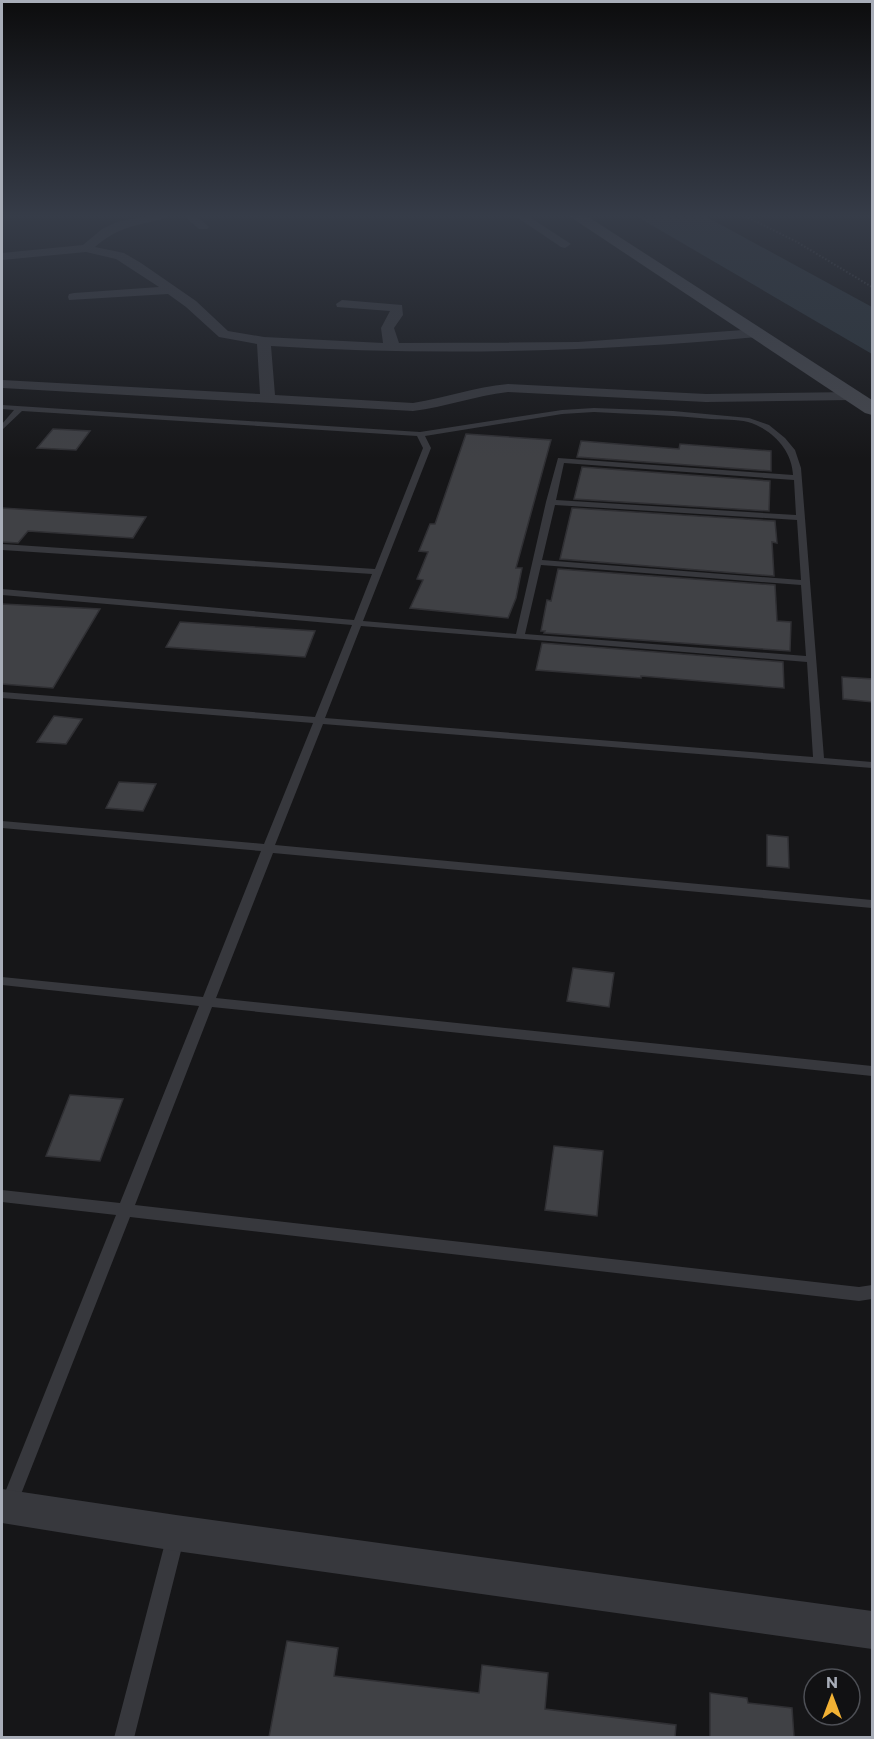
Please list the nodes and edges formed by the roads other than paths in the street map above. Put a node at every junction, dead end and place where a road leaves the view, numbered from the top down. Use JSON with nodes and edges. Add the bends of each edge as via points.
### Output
{"nodes":[{"id":1,"x":180,"y":297,"type":"edge"},
{"id":2,"x":702,"y":297,"type":"edge"},
{"id":3,"x":342,"y":304,"type":"dead end"},
{"id":4,"x":757,"y":333,"type":"junction"},
{"id":5,"x":264,"y":341,"type":"junction"},
{"id":6,"x":398,"y":347,"type":"junction"},
{"id":7,"x":2,"y":384,"type":"edge"},
{"id":8,"x":851,"y":396,"type":"junction"},
{"id":9,"x":268,"y":399,"type":"junction"},
{"id":10,"x":2,"y":407,"type":"edge"},
{"id":11,"x":873,"y":408,"type":"edge"},
{"id":12,"x":19,"y":409,"type":"junction"},
{"id":13,"x":2,"y":428,"type":"edge"},
{"id":14,"x":420,"y":434,"type":"junction"},
{"id":15,"x":798,"y":478,"type":"junction"},
{"id":16,"x":550,"y":502,"type":"junction"},
{"id":17,"x":801,"y":518,"type":"junction"},
{"id":18,"x":2,"y":547,"type":"edge"},
{"id":19,"x":537,"y":562,"type":"junction"},
{"id":20,"x":378,"y":572,"type":"junction"},
{"id":21,"x":806,"y":583,"type":"junction"},
{"id":22,"x":2,"y":592,"type":"edge"},
{"id":23,"x":358,"y":622,"type":"junction"},
{"id":24,"x":520,"y":637,"type":"junction"},
{"id":25,"x":811,"y":659,"type":"junction"},
{"id":26,"x":2,"y":695,"type":"edge"},
{"id":27,"x":320,"y":720,"type":"junction"},
{"id":28,"x":819,"y":761,"type":"junction"},
{"id":29,"x":873,"y":765,"type":"edge"},
{"id":30,"x":2,"y":824,"type":"edge"},
{"id":31,"x":269,"y":849,"type":"junction"},
{"id":32,"x":873,"y":904,"type":"edge"},
{"id":33,"x":2,"y":981,"type":"edge"},
{"id":34,"x":208,"y":1002,"type":"junction"},
{"id":35,"x":873,"y":1071,"type":"edge"},
{"id":36,"x":2,"y":1196,"type":"edge"},
{"id":37,"x":126,"y":1210,"type":"junction"},
{"id":38,"x":873,"y":1292,"type":"edge"},
{"id":39,"x":5,"y":1506,"type":"edge"},
{"id":40,"x":176,"y":1533,"type":"junction"},
{"id":41,"x":873,"y":1630,"type":"edge"},
{"id":42,"x":124,"y":1737,"type":"edge"}],
"edges":[{"from":1,"to":5,"type":"street","via":[[224,334]]},
{"from":2,"to":4,"type":"main road"},
{"from":3,"to":6,"type":"street","via":[[397,308],[386,330],[391,345]]},
{"from":4,"to":6,"type":"street","via":[[557,348]]},
{"from":4,"to":8,"type":"main road"},
{"from":5,"to":6,"type":"street"},
{"from":5,"to":9,"type":"street"},
{"from":7,"to":9,"type":"street"},
{"from":8,"to":9,"type":"street","via":[[706,398],[508,388],[413,407]]},
{"from":8,"to":11,"type":"main road"},
{"from":10,"to":12,"type":"lane"},
{"from":12,"to":13,"type":"lane"},
{"from":12,"to":14,"type":"lane"},
{"from":14,"to":15,"type":"lane","via":[[594,410],[739,419],[766,427],[782,440],[792,453]]},
{"from":14,"to":20,"type":"lane","via":[[427,448]]},
{"from":15,"to":16,"type":"lane","via":[[561,460]]},
{"from":15,"to":17,"type":"lane"},
{"from":16,"to":17,"type":"lane"},
{"from":16,"to":19,"type":"lane"},
{"from":17,"to":21,"type":"lane"},
{"from":18,"to":20,"type":"lane"},
{"from":19,"to":21,"type":"lane"},
{"from":19,"to":24,"type":"lane"},
{"from":20,"to":23,"type":"lane"},
{"from":21,"to":25,"type":"lane"},
{"from":22,"to":23,"type":"lane"},
{"from":23,"to":24,"type":"lane"},
{"from":23,"to":27,"type":"lane"},
{"from":24,"to":25,"type":"lane"},
{"from":25,"to":28,"type":"lane"},
{"from":26,"to":27,"type":"lane"},
{"from":27,"to":28,"type":"lane"},
{"from":27,"to":31,"type":"lane"},
{"from":28,"to":29,"type":"lane"},
{"from":30,"to":31,"type":"lane"},
{"from":31,"to":32,"type":"lane"},
{"from":31,"to":34,"type":"lane"},
{"from":33,"to":34,"type":"lane"},
{"from":34,"to":35,"type":"lane"},
{"from":34,"to":37,"type":"lane"},
{"from":36,"to":37,"type":"lane"},
{"from":37,"to":38,"type":"lane","via":[[860,1294]]},
{"from":37,"to":39,"type":"lane"},
{"from":39,"to":40,"type":"street"},
{"from":40,"to":41,"type":"street"},
{"from":40,"to":42,"type":"lane"}]}
